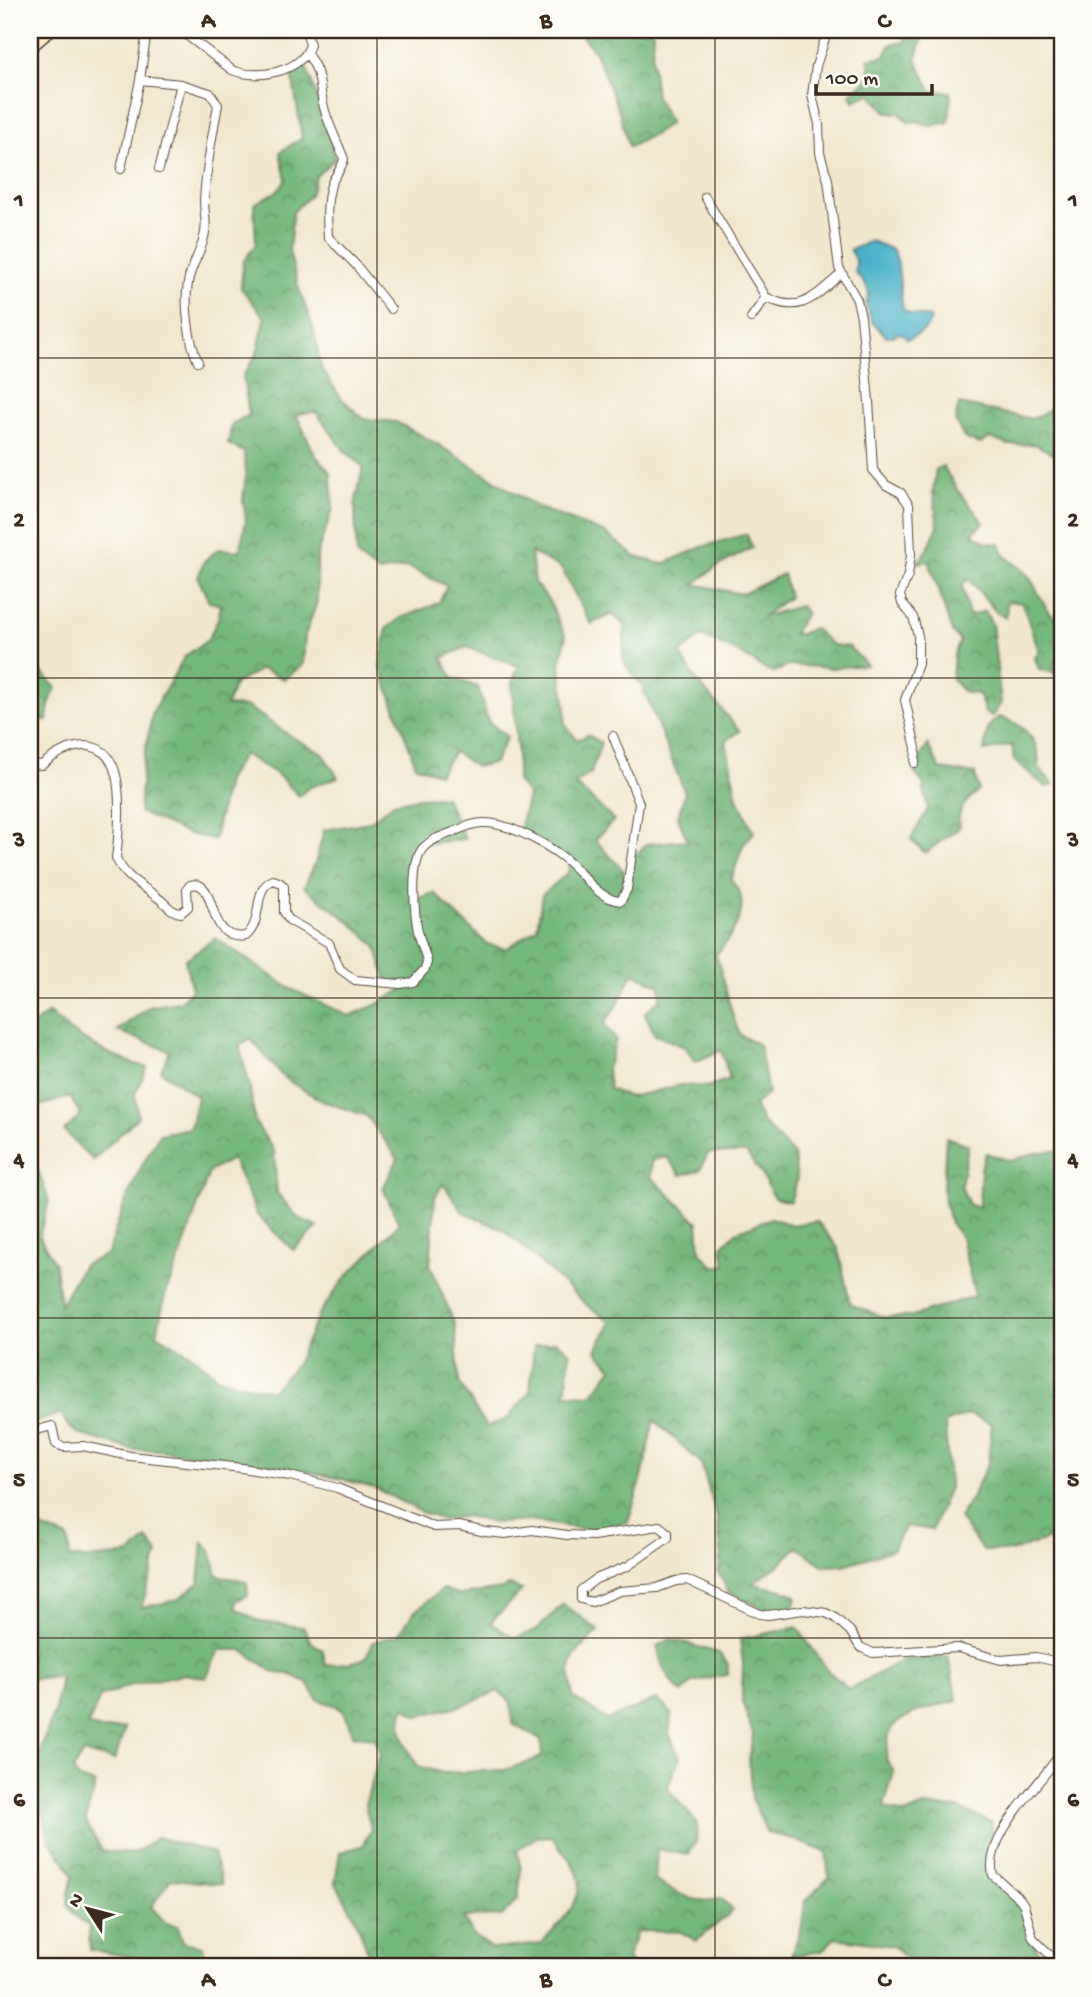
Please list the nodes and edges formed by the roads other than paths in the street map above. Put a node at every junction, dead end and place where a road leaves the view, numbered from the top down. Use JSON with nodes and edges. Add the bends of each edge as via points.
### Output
{"nodes":[{"id":1,"x":51,"y":30,"type":"edge"},
{"id":2,"x":147,"y":30,"type":"edge"},
{"id":3,"x":180,"y":30,"type":"edge"},
{"id":4,"x":306,"y":30,"type":"edge"},
{"id":5,"x":828,"y":30,"type":"edge"},
{"id":6,"x":30,"y":48,"type":"edge"},
{"id":7,"x":306,"y":53,"type":"junction"},
{"id":8,"x":140,"y":80,"type":"junction"},
{"id":9,"x":180,"y":84,"type":"junction"},
{"id":10,"x":121,"y":169,"type":"dead end"},
{"id":11,"x":159,"y":169,"type":"dead end"},
{"id":12,"x":705,"y":197,"type":"dead end"},
{"id":13,"x":841,"y":274,"type":"junction"},
{"id":14,"x":766,"y":297,"type":"junction"},
{"id":15,"x":391,"y":309,"type":"dead end"},
{"id":16,"x":751,"y":318,"type":"dead end"},
{"id":17,"x":198,"y":362,"type":"dead end"},
{"id":18,"x":613,"y":736,"type":"dead end"},
{"id":19,"x":915,"y":763,"type":"dead end"},
{"id":20,"x":30,"y":764,"type":"edge"},
{"id":21,"x":30,"y":1432,"type":"edge"},
{"id":22,"x":1062,"y":1663,"type":"edge"},
{"id":23,"x":1062,"y":1751,"type":"edge"},
{"id":24,"x":1062,"y":1967,"type":"edge"}],
"edges":[{"from":1,"to":6,"type":"street"},
{"from":2,"to":8,"type":"street"},
{"from":3,"to":7,"type":"street","via":[[221,64],[242,74],[277,72]]},
{"from":4,"to":7,"type":"street","via":[[310,45]]},
{"from":5,"to":13,"type":"street","via":[[812,95]]},
{"from":7,"to":15,"type":"street","via":[[320,75],[325,111],[344,159],[328,200],[328,237]]},
{"from":8,"to":9,"type":"street"},
{"from":8,"to":10,"type":"street"},
{"from":9,"to":11,"type":"street"},
{"from":9,"to":17,"type":"street","via":[[210,93],[218,105],[207,166],[205,237],[188,283],[189,339]]},
{"from":12,"to":14,"type":"street"},
{"from":13,"to":14,"type":"street","via":[[807,302],[793,306]]},
{"from":13,"to":19,"type":"street","via":[[858,300],[861,317],[873,470],[909,505],[911,555],[900,595],[919,645],[918,664],[905,700]]},
{"from":14,"to":16,"type":"street"},
{"from":18,"to":20,"type":"street","via":[[639,803],[628,890],[621,901],[602,894],[548,846],[487,822],[475,823],[434,839],[419,853],[416,915],[427,962],[413,982],[400,984],[348,976],[329,943],[289,920],[284,887],[273,880],[259,896],[257,920],[246,936],[229,934],[220,927],[203,885],[190,885],[188,907],[173,913],[129,878],[116,858],[120,832],[116,775],[103,753],[80,745],[61,751],[43,765]]},
{"from":21,"to":22,"type":"street","via":[[52,1426],[56,1444],[64,1447],[290,1476],[337,1488],[434,1527],[593,1536],[659,1526],[668,1538],[628,1566],[588,1584],[581,1599],[592,1602],[620,1591],[687,1580],[760,1614],[803,1610],[834,1617],[860,1647],[873,1653],[958,1648],[1001,1660],[1036,1657]]},
{"from":23,"to":24,"type":"street","via":[[1008,1824],[991,1864],[993,1875],[1024,1905],[1033,1938]]}]}
